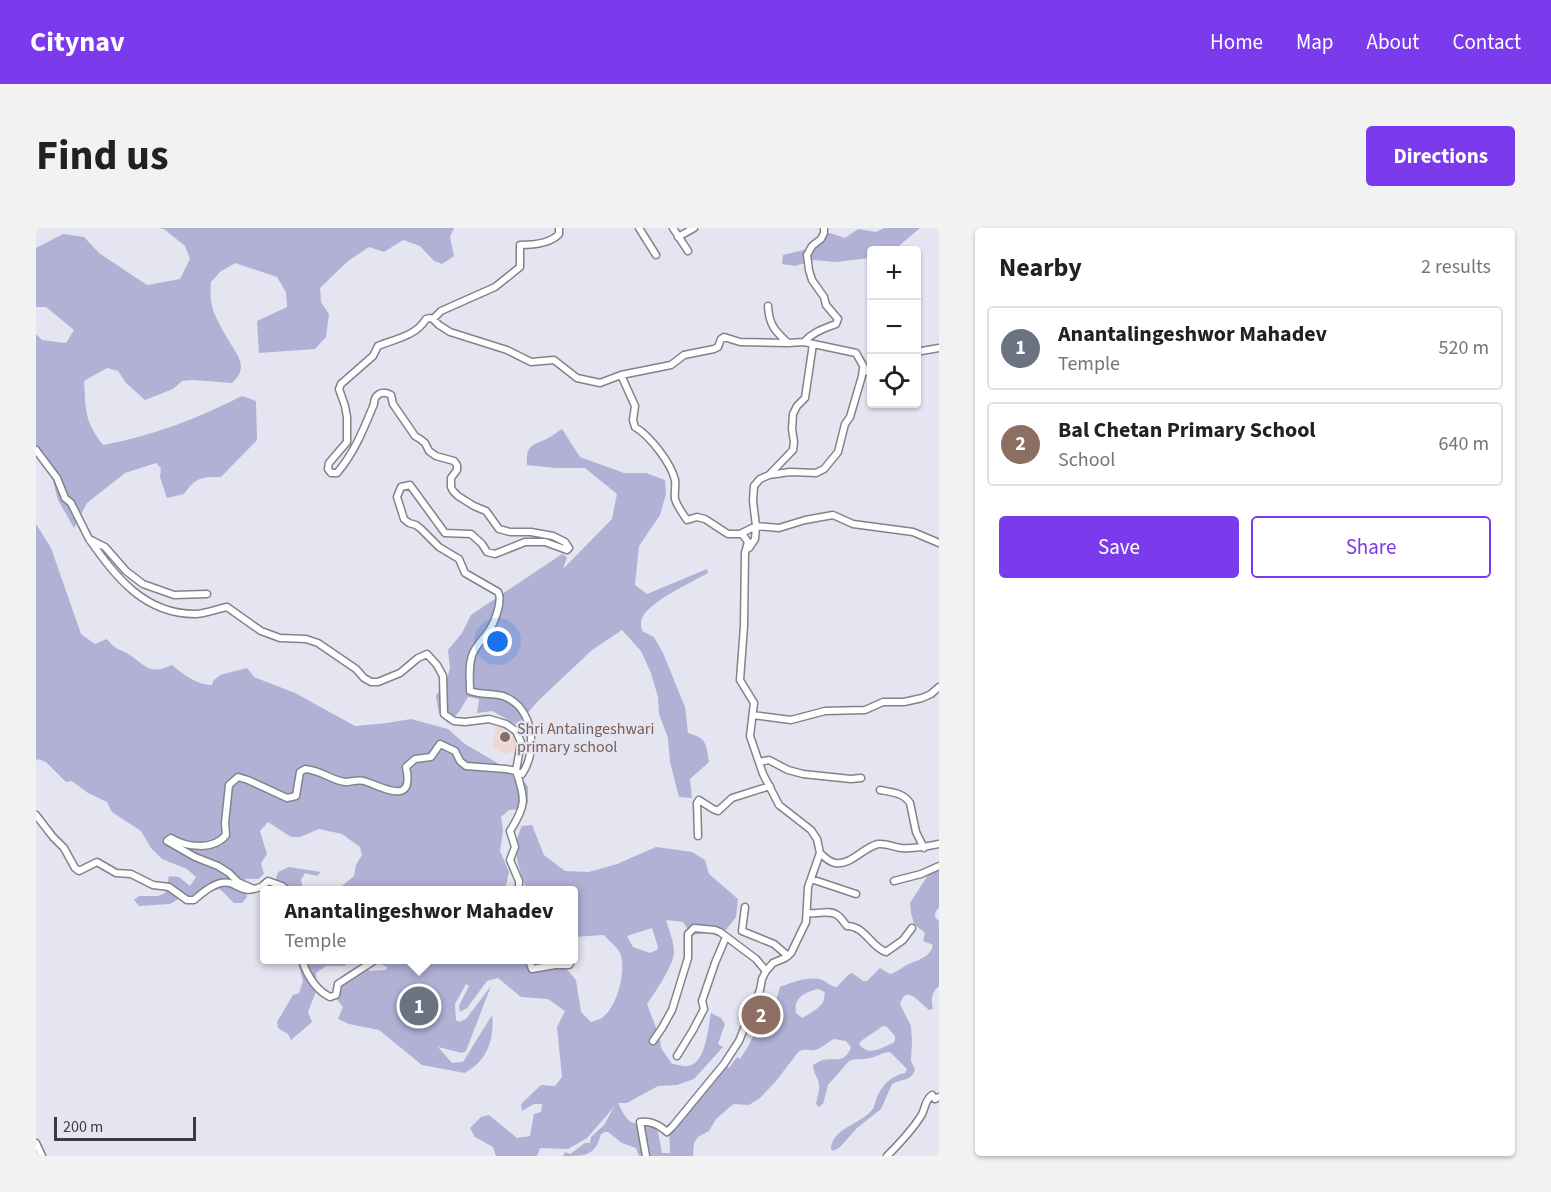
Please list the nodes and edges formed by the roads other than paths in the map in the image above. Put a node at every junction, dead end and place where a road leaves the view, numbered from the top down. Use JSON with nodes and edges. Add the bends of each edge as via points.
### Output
{"nodes":[{"id":1,"x":559,"y":228,"type":"edge"},
{"id":2,"x":639,"y":228,"type":"edge"},
{"id":3,"x":673,"y":228,"type":"edge"},
{"id":4,"x":694,"y":228,"type":"edge"},
{"id":5,"x":824,"y":228,"type":"edge"},
{"id":6,"x":678,"y":237,"type":"junction"},
{"id":7,"x":688,"y":251,"type":"dead end"},
{"id":8,"x":656,"y":255,"type":"dead end"},
{"id":9,"x":768,"y":306,"type":"dead end"},
{"id":10,"x":433,"y":319,"type":"junction"},
{"id":11,"x":804,"y":342,"type":"junction"},
{"id":12,"x":788,"y":344,"type":"junction"},
{"id":13,"x":813,"y":344,"type":"junction"},
{"id":14,"x":939,"y":348,"type":"edge"},
{"id":15,"x":921,"y":351,"type":"edge"},
{"id":16,"x":863,"y":366,"type":"junction"},
{"id":17,"x":867,"y":372,"type":"edge"},
{"id":18,"x":621,"y":375,"type":"junction"},
{"id":19,"x":36,"y":450,"type":"edge"},
{"id":20,"x":769,"y":475,"type":"junction"},
{"id":21,"x":756,"y":526,"type":"junction"},
{"id":22,"x":740,"y":534,"type":"junction"},
{"id":23,"x":89,"y":539,"type":"junction"},
{"id":24,"x":939,"y":543,"type":"edge"},
{"id":25,"x":745,"y":553,"type":"junction"},
{"id":26,"x":207,"y":594,"type":"dead end"},
{"id":27,"x":939,"y":687,"type":"edge"},
{"id":28,"x":753,"y":715,"type":"junction"},
{"id":29,"x":759,"y":762,"type":"junction"},
{"id":30,"x":516,"y":771,"type":"junction"},
{"id":31,"x":861,"y":778,"type":"dead end"},
{"id":32,"x":770,"y":786,"type":"junction"},
{"id":33,"x":880,"y":790,"type":"dead end"},
{"id":34,"x":36,"y":815,"type":"edge"},
{"id":35,"x":698,"y":836,"type":"dead end"},
{"id":36,"x":939,"y":844,"type":"edge"},
{"id":37,"x":924,"y":848,"type":"junction"},
{"id":38,"x":820,"y":853,"type":"junction"},
{"id":39,"x":939,"y":866,"type":"edge"},
{"id":40,"x":811,"y":879,"type":"junction"},
{"id":41,"x":894,"y":880,"type":"dead end"},
{"id":42,"x":262,"y":886,"type":"edge"},
{"id":43,"x":283,"y":886,"type":"edge"},
{"id":44,"x":519,"y":886,"type":"edge"},
{"id":45,"x":260,"y":887,"type":"edge"},
{"id":46,"x":254,"y":889,"type":"junction"},
{"id":47,"x":856,"y":894,"type":"dead end"},
{"id":48,"x":745,"y":907,"type":"dead end"},
{"id":49,"x":807,"y":913,"type":"junction"},
{"id":50,"x":912,"y":928,"type":"dead end"},
{"id":51,"x":726,"y":937,"type":"junction"},
{"id":52,"x":788,"y":956,"type":"junction"},
{"id":53,"x":304,"y":964,"type":"edge"},
{"id":54,"x":369,"y":964,"type":"edge"},
{"id":55,"x":530,"y":964,"type":"edge"},
{"id":56,"x":555,"y":964,"type":"edge"},
{"id":57,"x":555,"y":964,"type":"edge"},
{"id":58,"x":570,"y":964,"type":"edge"},
{"id":59,"x":766,"y":971,"type":"junction"},
{"id":60,"x":653,"y":1041,"type":"dead end"},
{"id":61,"x":677,"y":1056,"type":"dead end"},
{"id":62,"x":939,"y":1097,"type":"edge"},
{"id":63,"x":36,"y":1143,"type":"edge"},
{"id":64,"x":645,"y":1155,"type":"edge"},
{"id":65,"x":42,"y":1156,"type":"edge"},
{"id":66,"x":887,"y":1156,"type":"edge"}],
"edges":[{"from":1,"to":10,"type":"street","via":[[559,234],[552,240],[520,245],[520,267],[495,287],[441,311]]},
{"from":2,"to":8,"type":"street"},
{"from":3,"to":6,"type":"street"},
{"from":4,"to":6,"type":"street"},
{"from":5,"to":11,"type":"street","via":[[821,239],[807,255],[809,270],[826,305],[838,319],[836,324],[817,331]]},
{"from":6,"to":7,"type":"street"},
{"from":9,"to":12,"type":"street","via":[[772,327]]},
{"from":10,"to":18,"type":"street","via":[[450,332],[531,362],[554,360],[577,378],[600,383]]},
{"from":10,"to":30,"type":"street","via":[[426,319],[412,334],[378,346],[373,356],[341,384],[347,442],[328,469],[337,473],[346,462],[375,398],[379,393],[388,393],[403,420],[429,451],[457,465],[451,487],[458,496],[486,511],[500,530],[553,536],[567,544],[567,550],[545,542],[525,542],[491,554],[471,534],[445,533],[410,485],[401,487],[397,497],[409,524],[416,525],[459,559],[465,573],[501,596],[492,627],[473,653],[470,691],[504,696],[524,713],[530,725],[531,747],[528,766],[522,774]]},
{"from":11,"to":12,"type":"street"},
{"from":11,"to":13,"type":"street"},
{"from":12,"to":18,"type":"street","via":[[740,342],[724,337],[718,347],[684,355],[671,365]]},
{"from":13,"to":16,"type":"street","via":[[856,353]]},
{"from":13,"to":20,"type":"street","via":[[805,398],[793,414],[793,450]]},
{"from":14,"to":15,"type":"street"},
{"from":16,"to":17,"type":"street"},
{"from":16,"to":20,"type":"street","via":[[838,452],[824,469],[816,474]]},
{"from":18,"to":22,"type":"street","via":[[635,406],[635,427],[656,446],[665,461],[675,480],[675,500],[687,520],[705,519],[728,534]]},
{"from":19,"to":23,"type":"street","via":[[57,478],[64,498]]},
{"from":20,"to":21,"type":"street","via":[[754,486]]},
{"from":21,"to":22,"type":"street"},
{"from":21,"to":24,"type":"street","via":[[779,528],[833,515],[853,524],[913,532]]},
{"from":21,"to":25,"type":"street","via":[[754,539]]},
{"from":22,"to":25,"type":"street","via":[[748,542]]},
{"from":23,"to":26,"type":"street","via":[[105,547],[126,572],[143,584],[174,596]]},
{"from":23,"to":30,"type":"street","via":[[118,578],[154,605],[197,614],[227,607],[261,631],[318,644],[371,682],[400,673],[427,654],[443,676],[444,714],[454,721],[489,719],[516,731],[521,742]]},
{"from":25,"to":28,"type":"street","via":[[740,680],[754,702]]},
{"from":27,"to":28,"type":"street","via":[[927,696],[884,702],[865,710],[825,711],[791,720]]},
{"from":28,"to":29,"type":"street","via":[[750,736]]},
{"from":29,"to":31,"type":"street","via":[[769,760],[803,774]]},
{"from":29,"to":32,"type":"street"},
{"from":30,"to":44,"type":"street","via":[[523,791],[522,812],[510,831],[515,847],[510,860]]},
{"from":30,"to":46,"type":"street","via":[[466,766],[455,752],[440,744],[430,757],[415,759],[406,767],[409,779],[405,788],[394,792],[362,780],[345,782],[305,769],[300,772],[296,796],[287,798],[238,777],[229,785],[223,839],[198,846],[171,838],[167,841]]},
{"from":32,"to":35,"type":"street","via":[[732,798],[718,810],[699,800]]},
{"from":32,"to":38,"type":"street","via":[[779,805],[818,839]]},
{"from":33,"to":37,"type":"street","via":[[908,799]]},
{"from":34,"to":46,"type":"street","via":[[79,871],[97,862],[116,873],[169,887],[187,900],[194,900],[220,883]]},
{"from":36,"to":37,"type":"street"},
{"from":37,"to":38,"type":"street","via":[[879,844],[840,863],[829,861]]},
{"from":38,"to":40,"type":"street"},
{"from":39,"to":41,"type":"street"},
{"from":40,"to":47,"type":"street"},
{"from":40,"to":49,"type":"street"},
{"from":42,"to":43,"type":"street","via":[[268,881]]},
{"from":45,"to":46,"type":"street"},
{"from":48,"to":52,"type":"street","via":[[742,931],[774,944]]},
{"from":49,"to":50,"type":"street","via":[[839,915],[847,927],[858,928],[884,952],[903,940]]},
{"from":49,"to":52,"type":"street"},
{"from":51,"to":59,"type":"street"},
{"from":51,"to":60,"type":"street","via":[[720,932],[694,928],[688,934],[688,958],[672,1010]]},
{"from":51,"to":61,"type":"street","via":[[702,1001],[702,1015]]},
{"from":52,"to":59,"type":"street"},
{"from":53,"to":54,"type":"street","via":[[311,980],[330,997],[336,995],[338,984]]},
{"from":55,"to":57,"type":"street","via":[[532,969]]},
{"from":56,"to":58,"type":"street"},
{"from":59,"to":64,"type":"street","via":[[739,1041],[724,1064],[667,1132],[659,1125],[640,1122]]},
{"from":62,"to":66,"type":"street","via":[[935,1099],[932,1095],[926,1100],[921,1115]]},
{"from":63,"to":65,"type":"street"}]}
